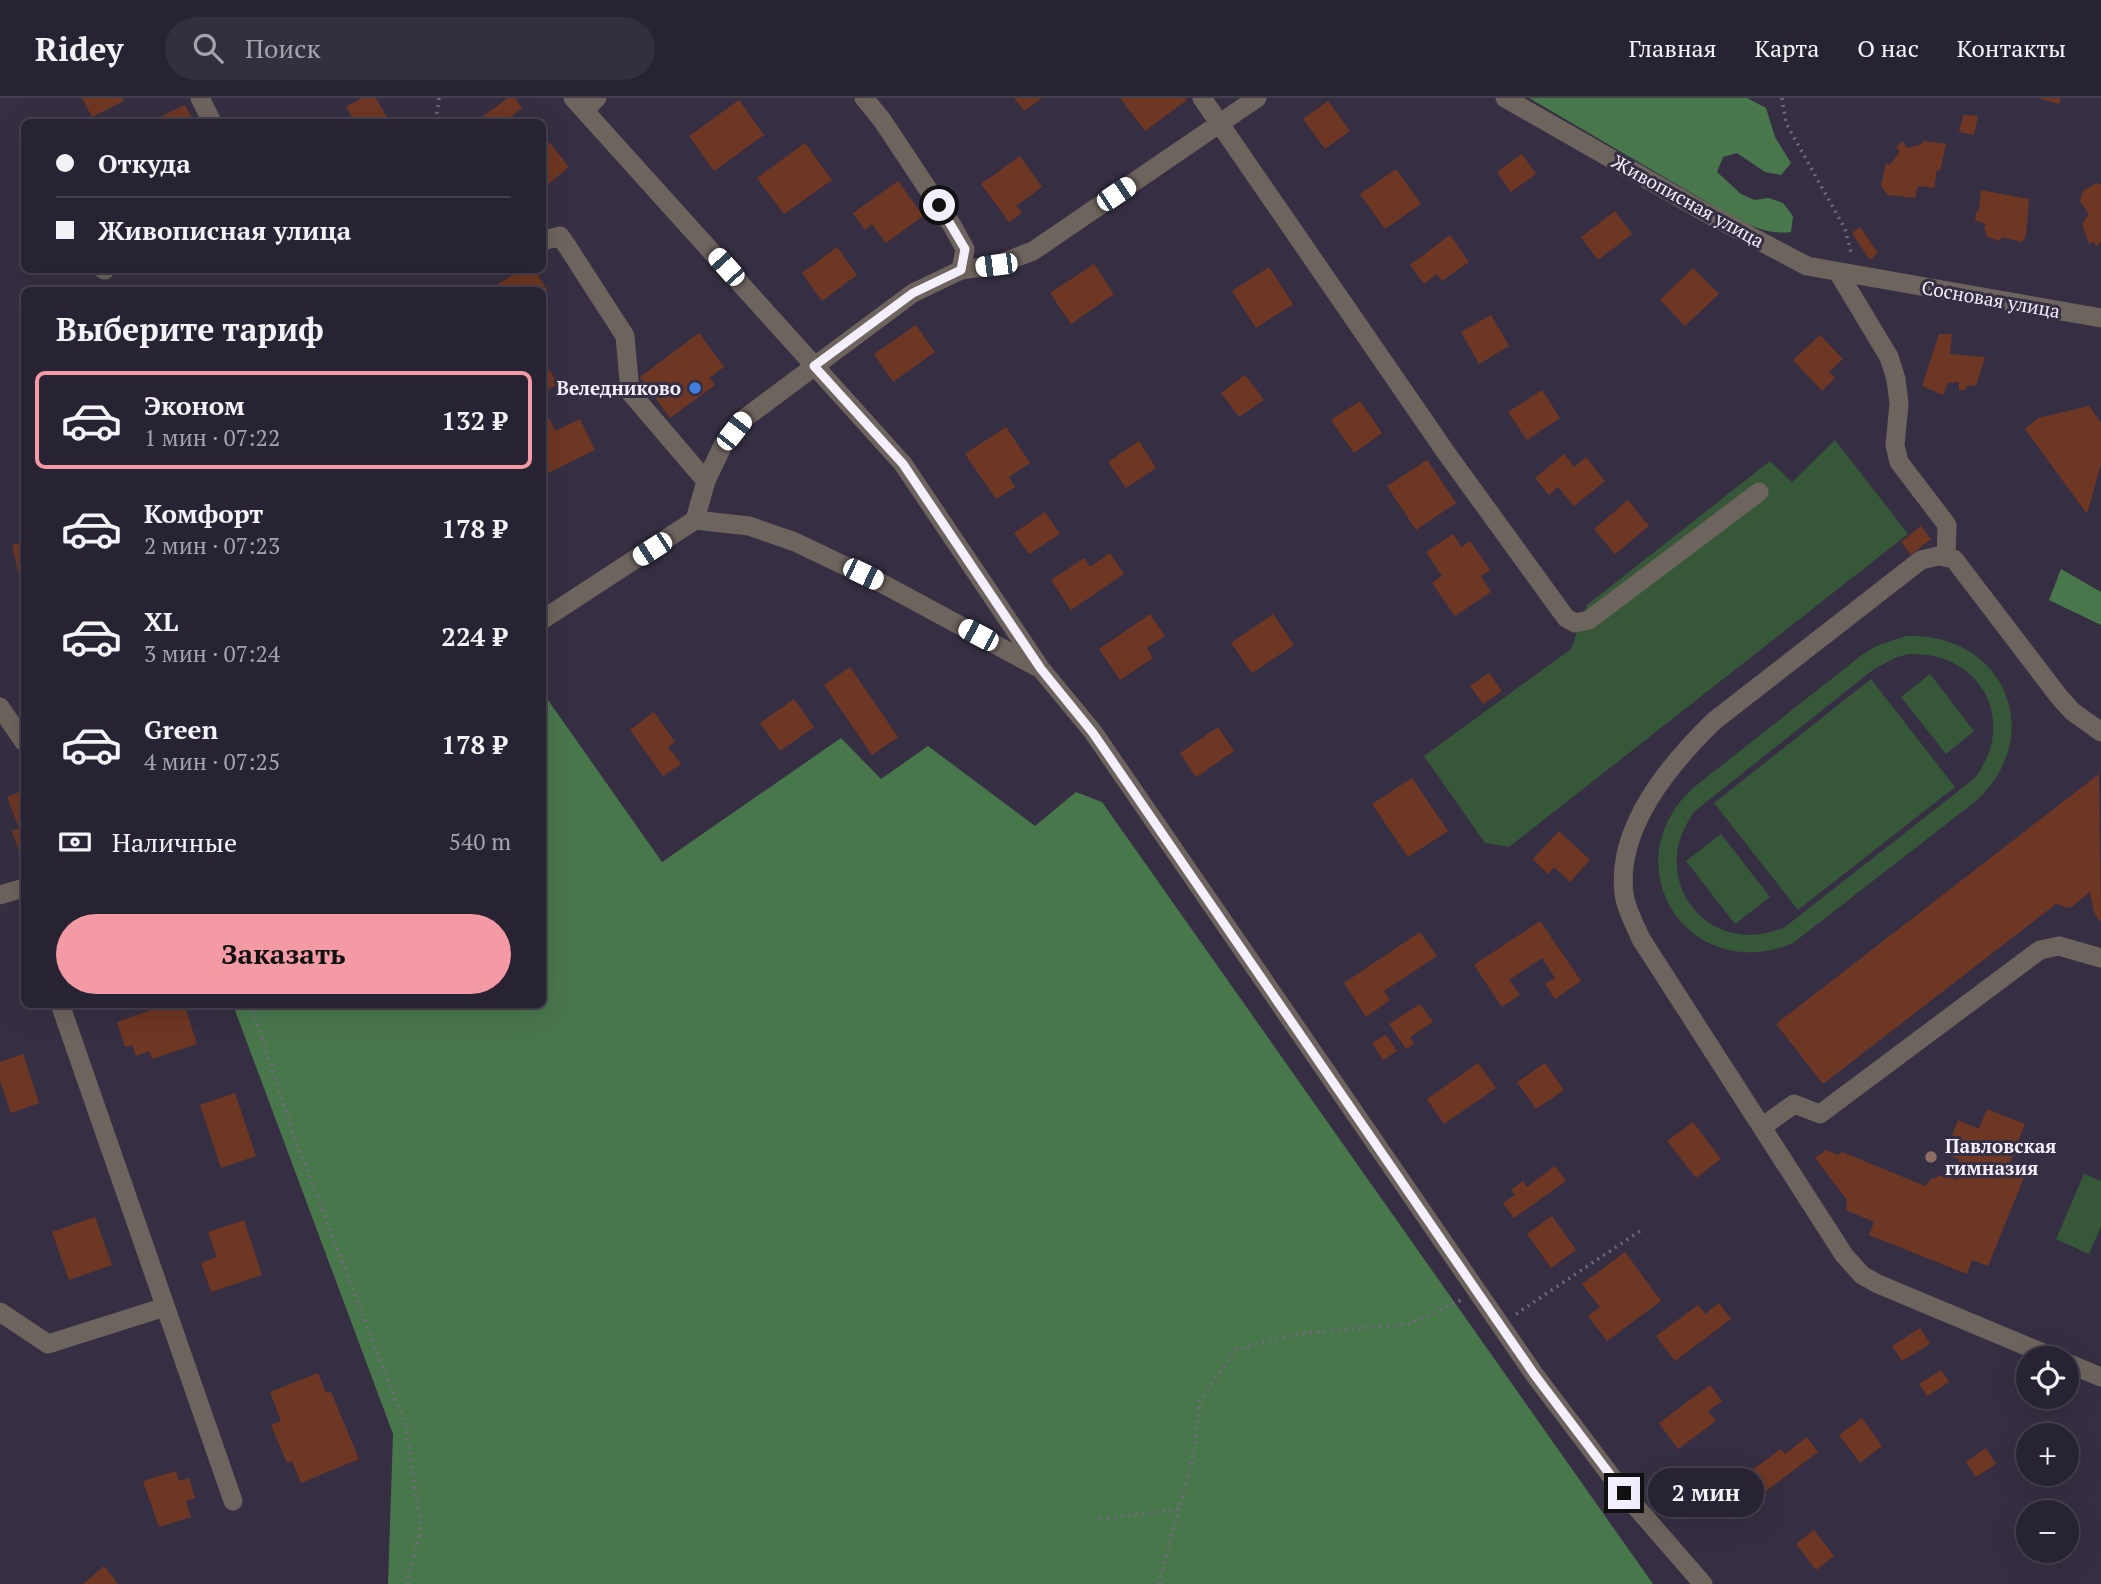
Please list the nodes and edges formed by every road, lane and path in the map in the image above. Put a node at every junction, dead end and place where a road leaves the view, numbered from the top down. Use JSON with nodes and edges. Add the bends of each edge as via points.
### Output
{"nodes":[{"id":1,"x":439,"y":98,"type":"edge"},
{"id":2,"x":864,"y":98,"type":"edge"},
{"id":3,"x":1202,"y":98,"type":"edge"},
{"id":4,"x":1257,"y":98,"type":"edge"},
{"id":5,"x":1505,"y":98,"type":"edge"},
{"id":6,"x":1782,"y":98,"type":"edge"},
{"id":7,"x":202,"y":99,"type":"edge"},
{"id":8,"x":585,"y":102,"type":"edge"},
{"id":9,"x":211,"y":119,"type":"edge"},
{"id":10,"x":440,"y":119,"type":"edge"},
{"id":11,"x":1221,"y":124,"type":"junction"},
{"id":12,"x":546,"y":240,"type":"edge"},
{"id":13,"x":961,"y":270,"type":"junction"},
{"id":14,"x":1846,"y":274,"type":"junction"},
{"id":15,"x":1881,"y":280,"type":"joint"},
{"id":16,"x":2101,"y":318,"type":"edge"},
{"id":17,"x":814,"y":366,"type":"junction"},
{"id":18,"x":706,"y":481,"type":"junction"},
{"id":19,"x":1759,"y":492,"type":"dead end"},
{"id":20,"x":695,"y":520,"type":"junction"},
{"id":21,"x":1946,"y":558,"type":"junction"},
{"id":22,"x":546,"y":617,"type":"edge"},
{"id":23,"x":1041,"y":669,"type":"junction"},
{"id":24,"x":0,"y":707,"type":"edge"},
{"id":25,"x":2101,"y":732,"type":"edge"},
{"id":26,"x":21,"y":738,"type":"edge"},
{"id":27,"x":21,"y":893,"type":"edge"},
{"id":28,"x":0,"y":895,"type":"edge"},
{"id":29,"x":2101,"y":958,"type":"edge"},
{"id":30,"x":61,"y":1008,"type":"edge"},
{"id":31,"x":252,"y":1008,"type":"edge"},
{"id":32,"x":1762,"y":1127,"type":"junction"},
{"id":33,"x":1640,"y":1231,"type":"dead end"},
{"id":34,"x":1478,"y":1293,"type":"junction"},
{"id":35,"x":165,"y":1307,"type":"junction"},
{"id":36,"x":0,"y":1312,"type":"edge"},
{"id":37,"x":1500,"y":1325,"type":"junction"},
{"id":38,"x":2026,"y":1346,"type":"edge"},
{"id":39,"x":2079,"y":1368,"type":"edge"},
{"id":40,"x":2101,"y":1377,"type":"edge"},
{"id":41,"x":233,"y":1502,"type":"dead end"},
{"id":42,"x":1179,"y":1509,"type":"junction"},
{"id":43,"x":1100,"y":1519,"type":"dead end"},
{"id":44,"x":407,"y":1584,"type":"edge"},
{"id":45,"x":1159,"y":1584,"type":"edge"},
{"id":46,"x":1703,"y":1584,"type":"edge"}],
"edges":[{"from":1,"to":10,"type":"path"},
{"from":2,"to":13,"type":"street","via":[[953,227],[965,249]]},
{"from":3,"to":11,"type":"street"},
{"from":4,"to":11,"type":"street"},
{"from":5,"to":14,"type":"street","name":"Живописная улица","via":[[1807,266]]},
{"from":6,"to":14,"type":"path","via":[[1786,123],[1845,229],[1852,255]]},
{"from":7,"to":9,"type":"street"},
{"from":8,"to":17,"type":"street"},
{"from":11,"to":13,"type":"street","via":[[1033,251],[996,265]]},
{"from":11,"to":19,"type":"street","via":[[1447,454],[1566,618],[1575,623],[1589,620]]},
{"from":12,"to":18,"type":"street","via":[[560,236],[565,243],[625,336],[631,392]]},
{"from":13,"to":17,"type":"street","via":[[913,293]]},
{"from":14,"to":15,"type":"street","name":"Живописная улица"},
{"from":14,"to":21,"type":"street","via":[[1889,357],[1899,404],[1895,445],[1899,462],[1947,525]]},
{"from":15,"to":16,"type":"street","name":"Сосновая улица"},
{"from":17,"to":18,"type":"street","via":[[744,418],[723,445]]},
{"from":17,"to":23,"type":"street","via":[[903,464]]},
{"from":18,"to":20,"type":"street"},
{"from":20,"to":22,"type":"street"},
{"from":20,"to":23,"type":"street","via":[[749,526],[795,542]]},
{"from":21,"to":25,"type":"street","via":[[1954,559],[1964,571],[2073,712]]},
{"from":21,"to":32,"type":"street","via":[[1921,559],[1714,721],[1658,786],[1628,841],[1624,894],[1641,939]]},
{"from":23,"to":34,"type":"street","via":[[1093,733]]},
{"from":24,"to":26,"type":"street"},
{"from":27,"to":28,"type":"street"},
{"from":29,"to":32,"type":"street","via":[[2059,946],[2040,950],[1820,1114],[1794,1104]]},
{"from":30,"to":35,"type":"street"},
{"from":31,"to":44,"type":"path","via":[[294,1136],[406,1427],[421,1528]]},
{"from":32,"to":38,"type":"street","via":[[1844,1255],[1863,1275]]},
{"from":33,"to":37,"type":"path"},
{"from":34,"to":37,"type":"street"},
{"from":34,"to":42,"type":"path","via":[[1408,1324],[1297,1334],[1236,1349],[1200,1401],[1194,1452]]},
{"from":35,"to":36,"type":"street","via":[[48,1344]]},
{"from":35,"to":41,"type":"street"},
{"from":37,"to":46,"type":"street","via":[[1624,1493]]},
{"from":39,"to":40,"type":"street"},
{"from":42,"to":43,"type":"path"},
{"from":42,"to":45,"type":"path"}]}
